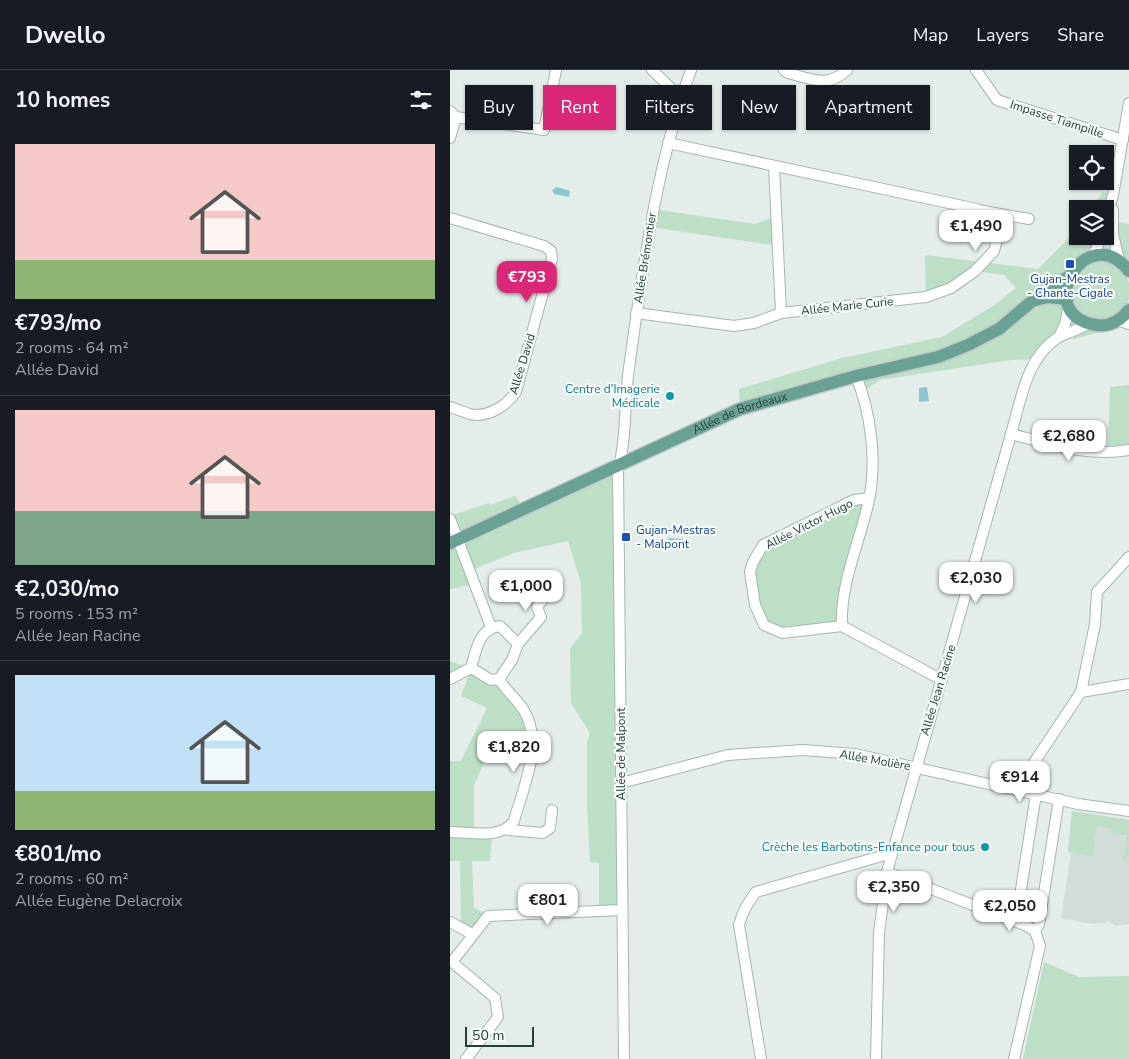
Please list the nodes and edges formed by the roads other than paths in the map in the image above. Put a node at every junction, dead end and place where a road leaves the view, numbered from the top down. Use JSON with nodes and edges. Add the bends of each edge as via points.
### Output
{"nodes":[{"id":1,"x":556,"y":70,"type":"edge"},
{"id":2,"x":652,"y":70,"type":"edge"},
{"id":3,"x":691,"y":70,"type":"edge"},
{"id":4,"x":784,"y":70,"type":"edge"},
{"id":5,"x":848,"y":70,"type":"edge"},
{"id":6,"x":976,"y":70,"type":"edge"},
{"id":7,"x":670,"y":85,"type":"edge"},
{"id":8,"x":686,"y":85,"type":"edge"},
{"id":9,"x":1129,"y":103,"type":"edge"},
{"id":10,"x":453,"y":114,"type":"edge"},
{"id":11,"x":672,"y":130,"type":"edge"},
{"id":12,"x":450,"y":138,"type":"edge"},
{"id":13,"x":1123,"y":140,"type":"junction"},
{"id":14,"x":668,"y":143,"type":"junction"},
{"id":15,"x":774,"y":166,"type":"junction"},
{"id":16,"x":1113,"y":194,"type":"junction"},
{"id":17,"x":1111,"y":200,"type":"edge"},
{"id":18,"x":977,"y":209,"type":"junction"},
{"id":19,"x":450,"y":218,"type":"edge"},
{"id":20,"x":1029,"y":219,"type":"dead end"},
{"id":21,"x":1098,"y":245,"type":"edge"},
{"id":22,"x":1093,"y":256,"type":"junction"},
{"id":23,"x":1119,"y":261,"type":"junction"},
{"id":24,"x":1129,"y":271,"type":"edge"},
{"id":25,"x":1068,"y":276,"type":"junction"},
{"id":26,"x":1032,"y":300,"type":"junction"},
{"id":27,"x":1068,"y":303,"type":"junction"},
{"id":28,"x":1129,"y":310,"type":"edge"},
{"id":29,"x":636,"y":313,"type":"junction"},
{"id":30,"x":781,"y":313,"type":"junction"},
{"id":31,"x":1124,"y":322,"type":"edge"},
{"id":32,"x":1089,"y":323,"type":"junction"},
{"id":33,"x":1059,"y":337,"type":"junction"},
{"id":34,"x":856,"y":376,"type":"junction"},
{"id":35,"x":450,"y":407,"type":"edge"},
{"id":36,"x":1011,"y":434,"type":"junction"},
{"id":37,"x":622,"y":450,"type":"joint"},
{"id":38,"x":1129,"y":450,"type":"edge"},
{"id":39,"x":620,"y":464,"type":"junction"},
{"id":40,"x":869,"y":498,"type":"junction"},
{"id":41,"x":450,"y":519,"type":"edge"},
{"id":42,"x":454,"y":542,"type":"edge"},
{"id":43,"x":1129,"y":557,"type":"edge"},
{"id":44,"x":547,"y":594,"type":"dead end"},
{"id":45,"x":842,"y":626,"type":"junction"},
{"id":46,"x":491,"y":627,"type":"junction"},
{"id":47,"x":518,"y":644,"type":"junction"},
{"id":48,"x":471,"y":668,"type":"junction"},
{"id":49,"x":450,"y":679,"type":"edge"},
{"id":50,"x":499,"y":679,"type":"junction"},
{"id":51,"x":942,"y":680,"type":"junction"},
{"id":52,"x":1129,"y":684,"type":"edge"},
{"id":53,"x":1081,"y":692,"type":"junction"},
{"id":54,"x":915,"y":767,"type":"junction"},
{"id":55,"x":622,"y":783,"type":"junction"},
{"id":56,"x":1020,"y":790,"type":"junction"},
{"id":57,"x":1036,"y":794,"type":"junction"},
{"id":58,"x":1059,"y":799,"type":"junction"},
{"id":59,"x":552,"y":810,"type":"dead end"},
{"id":60,"x":1129,"y":811,"type":"edge"},
{"id":61,"x":508,"y":830,"type":"junction"},
{"id":62,"x":450,"y":832,"type":"edge"},
{"id":63,"x":892,"y":853,"type":"junction"},
{"id":64,"x":887,"y":872,"type":"junction"},
{"id":65,"x":621,"y":910,"type":"junction"},
{"id":66,"x":1016,"y":921,"type":"junction"},
{"id":67,"x":450,"y":922,"type":"edge"},
{"id":68,"x":1035,"y":931,"type":"junction"},
{"id":69,"x":472,"y":934,"type":"junction"},
{"id":70,"x":466,"y":1059,"type":"edge"},
{"id":71,"x":624,"y":1059,"type":"edge"},
{"id":72,"x":760,"y":1059,"type":"edge"},
{"id":73,"x":876,"y":1059,"type":"edge"},
{"id":74,"x":1014,"y":1059,"type":"edge"}],
"edges":[{"from":1,"to":10,"type":"street","via":[[544,130]]},
{"from":2,"to":7,"type":"street"},
{"from":3,"to":8,"type":"street","name":"Allée Brémontier"},
{"from":4,"to":5,"type":"street","via":[[788,74],[827,82]]},
{"from":6,"to":13,"type":"street","name":"Impasse Tiampille","via":[[997,100]]},
{"from":9,"to":13,"type":"street"},
{"from":10,"to":12,"type":"street"},
{"from":11,"to":14,"type":"street","name":"Allée Brémontier"},
{"from":13,"to":16,"type":"street"},
{"from":14,"to":15,"type":"street","name":"Allée Marie Curie"},
{"from":14,"to":29,"type":"street","name":"Allée Brémontier","via":[[652,208]]},
{"from":15,"to":18,"type":"street","name":"Allée Marie Curie"},
{"from":15,"to":30,"type":"street"},
{"from":16,"to":17,"type":"street"},
{"from":16,"to":23,"type":"street","via":[[1112,230]]},
{"from":18,"to":20,"type":"street","name":"Allée Marie Curie"},
{"from":18,"to":30,"type":"street","name":"Allée Marie Curie","via":[[996,226],[998,240],[994,251],[973,273],[951,288],[926,297]]},
{"from":19,"to":35,"type":"street","name":"Allée David","via":[[544,246],[551,250],[552,259],[516,392],[508,404],[476,415]]},
{"from":21,"to":22,"type":"street"},
{"from":22,"to":23,"type":"main road"},
{"from":22,"to":25,"type":"main road","name":"Allée de Bordeaux","via":[[1076,266]]},
{"from":23,"to":24,"type":"main road"},
{"from":25,"to":26,"type":"main road","name":"Allée de Bordeaux"},
{"from":25,"to":27,"type":"main road"},
{"from":26,"to":27,"type":"main road","via":[[1048,297]]},
{"from":26,"to":34,"type":"main road","name":"Allée de Bordeaux","via":[[999,328],[968,345],[938,357]]},
{"from":27,"to":32,"type":"main road","via":[[1076,315]]},
{"from":27,"to":33,"type":"street"},
{"from":28,"to":31,"type":"main road"},
{"from":29,"to":30,"type":"street","name":"Allée Marie Curie","via":[[734,326]]},
{"from":29,"to":37,"type":"street","name":"Allée Brémontier","via":[[625,396]]},
{"from":31,"to":32,"type":"main road"},
{"from":32,"to":33,"type":"street","name":"Allée Jean Racine","via":[[1076,332]]},
{"from":33,"to":36,"type":"street","name":"Allée Jean Racine","via":[[1040,352],[1030,369]]},
{"from":34,"to":39,"type":"main road","name":"Allée de Bordeaux","via":[[740,410]]},
{"from":34,"to":40,"type":"street","via":[[873,445]]},
{"from":36,"to":38,"type":"street","via":[[1074,450]]},
{"from":36,"to":51,"type":"street","name":"Allée Jean Racine"},
{"from":37,"to":39,"type":"street","name":"Allée de Malpont"},
{"from":39,"to":42,"type":"main road","name":"Allée de Bordeaux"},
{"from":39,"to":55,"type":"street","name":"Allée de Malpont"},
{"from":40,"to":45,"type":"street","via":[[841,604]]},
{"from":40,"to":45,"type":"street","name":"Allée Victor Hugo","via":[[854,500],[763,545],[750,572],[755,605],[764,624],[782,633]]},
{"from":41,"to":42,"type":"street"},
{"from":42,"to":46,"type":"street"},
{"from":43,"to":53,"type":"street","via":[[1096,592],[1095,624]]},
{"from":44,"to":47,"type":"street","via":[[537,607],[541,617]]},
{"from":45,"to":51,"type":"street"},
{"from":46,"to":47,"type":"street","via":[[500,626]]},
{"from":46,"to":48,"type":"street","via":[[484,632]]},
{"from":47,"to":50,"type":"street"},
{"from":48,"to":49,"type":"street"},
{"from":48,"to":50,"type":"street","via":[[491,680]]},
{"from":50,"to":61,"type":"street","via":[[523,708],[532,727],[534,748],[514,822]]},
{"from":51,"to":54,"type":"street","name":"Allée Jean Racine"},
{"from":52,"to":53,"type":"street"},
{"from":53,"to":56,"type":"street","via":[[1023,779]]},
{"from":54,"to":55,"type":"street","name":"Allée Molière","via":[[855,754],[802,750],[746,752],[674,767]]},
{"from":54,"to":56,"type":"street","name":"Allée Molière"},
{"from":54,"to":63,"type":"street","name":"Allée Jean Racine"},
{"from":55,"to":65,"type":"street","name":"Allée de Malpont"},
{"from":56,"to":57,"type":"street","name":"Allée Molière"},
{"from":57,"to":58,"type":"street","name":"Allée Molière"},
{"from":57,"to":66,"type":"street"},
{"from":58,"to":60,"type":"street","name":"Allée Molière","via":[[1114,811]]},
{"from":58,"to":68,"type":"street","via":[[1039,924]]},
{"from":59,"to":61,"type":"street","via":[[550,828],[543,832]]},
{"from":61,"to":62,"type":"street","via":[[498,833]]},
{"from":63,"to":64,"type":"street","name":"Allée Jean Racine"},
{"from":63,"to":72,"type":"street","via":[[756,892],[741,914],[739,925]]},
{"from":64,"to":66,"type":"street"},
{"from":64,"to":73,"type":"street","name":"Allée Jean Racine","via":[[879,933]]},
{"from":65,"to":69,"type":"street","via":[[488,916]]},
{"from":65,"to":71,"type":"street","name":"Allée de Malpont"},
{"from":66,"to":68,"type":"street"},
{"from":67,"to":69,"type":"street"},
{"from":68,"to":74,"type":"street","via":[[1040,946]]},
{"from":69,"to":70,"type":"street","via":[[452,962],[495,998],[498,1017]]}]}
